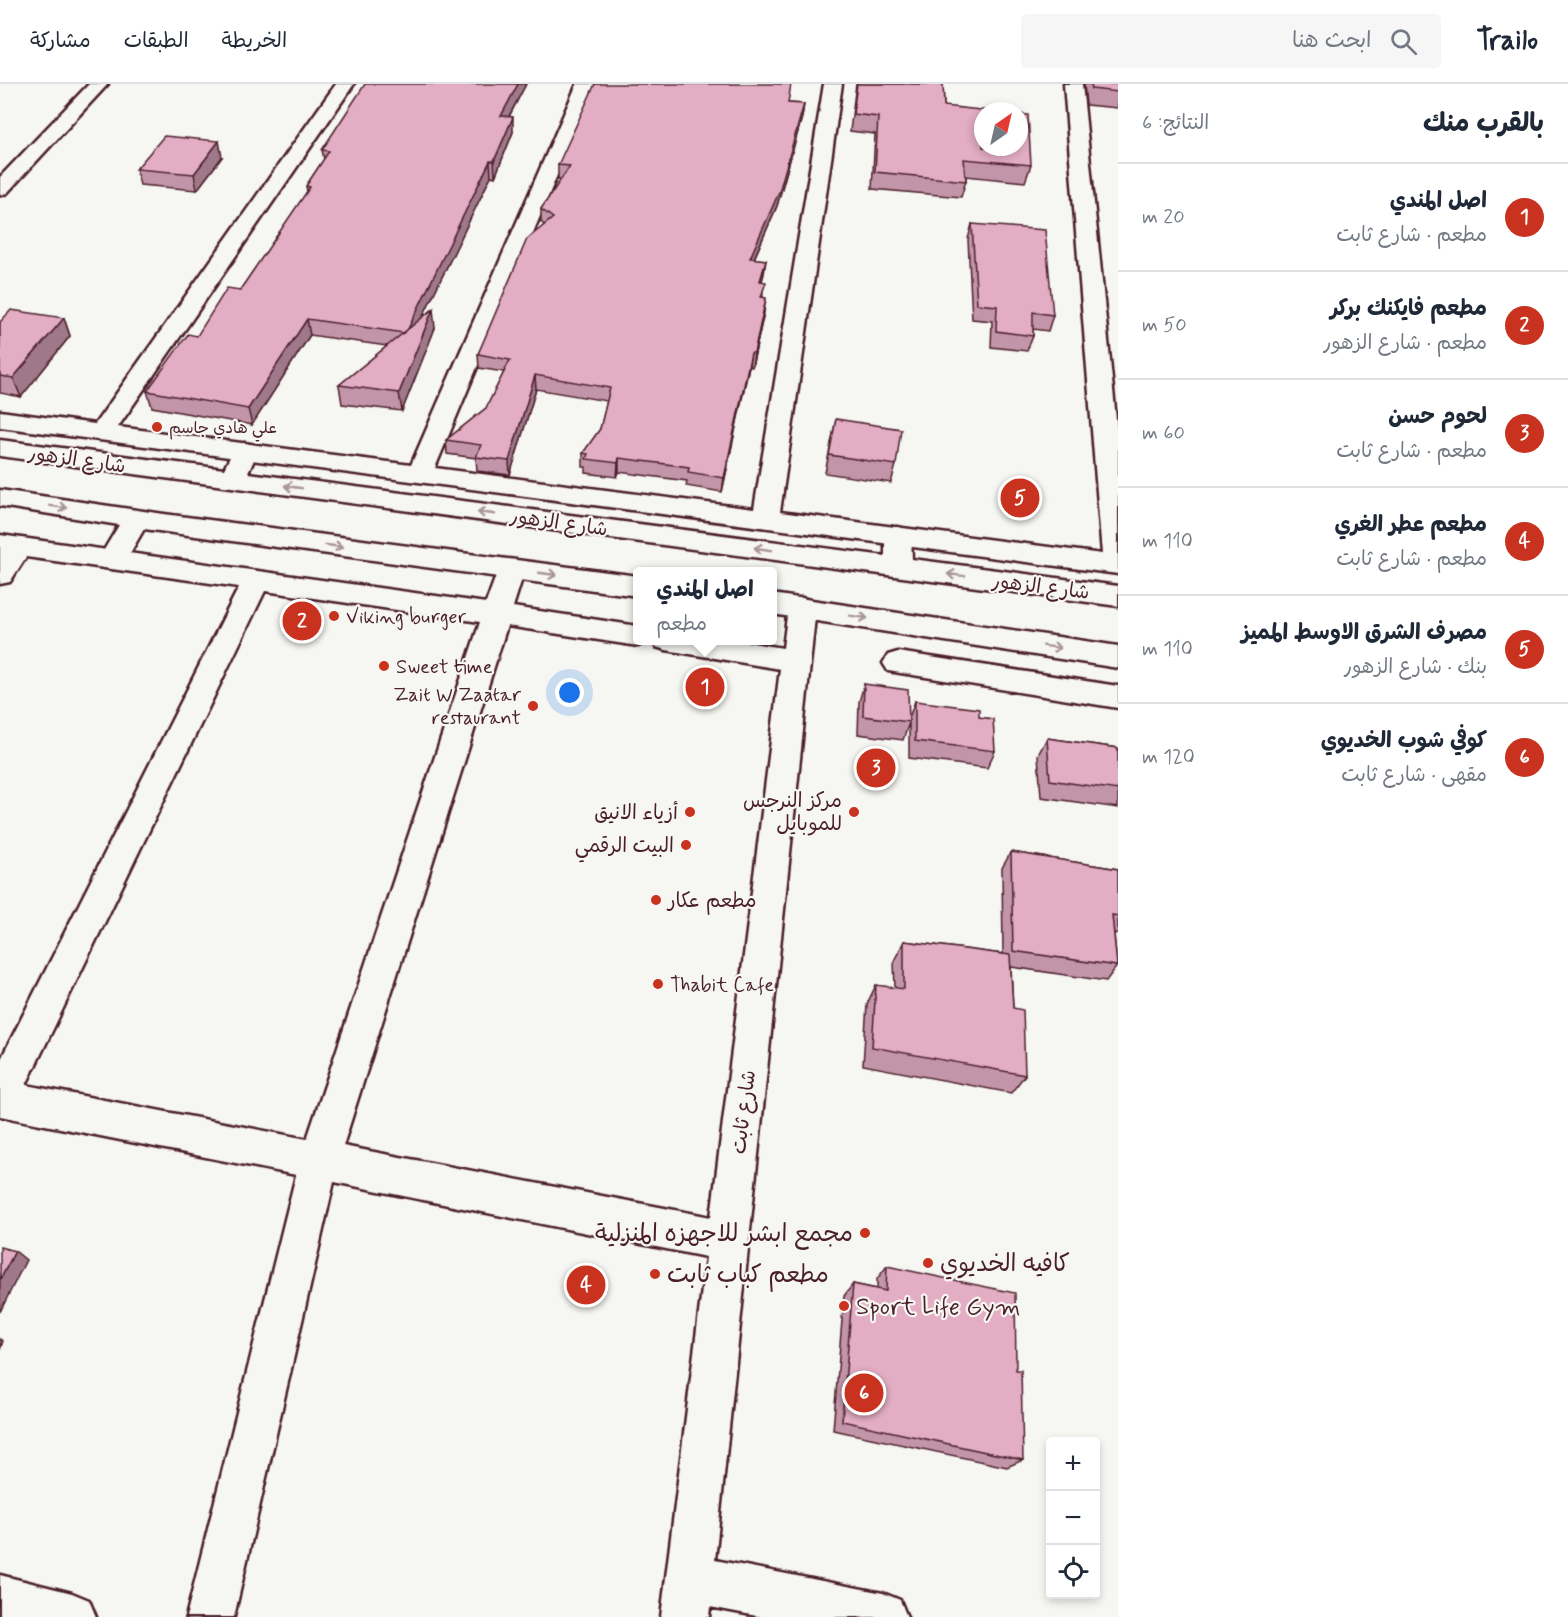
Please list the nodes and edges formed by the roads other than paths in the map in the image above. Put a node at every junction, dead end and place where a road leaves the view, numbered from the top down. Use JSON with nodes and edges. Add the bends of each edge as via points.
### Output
{"nodes":[{"id":1,"x":99,"y":84,"type":"edge"},
{"id":2,"x":345,"y":84,"type":"edge"},
{"id":3,"x":586,"y":84,"type":"edge"},
{"id":4,"x":833,"y":84,"type":"edge"},
{"id":5,"x":1073,"y":84,"type":"edge"},
{"id":6,"x":0,"y":189,"type":"edge"},
{"id":7,"x":0,"y":419,"type":"edge"},
{"id":8,"x":102,"y":432,"type":"junction"},
{"id":9,"x":0,"y":448,"type":"edge"},
{"id":10,"x":245,"y":451,"type":"junction"},
{"id":11,"x":420,"y":474,"type":"junction"},
{"id":12,"x":232,"y":479,"type":"junction"},
{"id":13,"x":0,"y":498,"type":"edge"},
{"id":14,"x":136,"y":519,"type":"junction"},
{"id":15,"x":766,"y":519,"type":"junction"},
{"id":16,"x":898,"y":536,"type":"junction"},
{"id":17,"x":10,"y":545,"type":"edge"},
{"id":18,"x":112,"y":560,"type":"junction"},
{"id":19,"x":1118,"y":565,"type":"edge"},
{"id":20,"x":899,"y":567,"type":"junction"},
{"id":21,"x":511,"y":569,"type":"junction"},
{"id":22,"x":0,"y":575,"type":"edge"},
{"id":23,"x":256,"y":580,"type":"junction"},
{"id":24,"x":633,"y":585,"type":"edge"},
{"id":25,"x":1118,"y":596,"type":"edge"},
{"id":26,"x":787,"y":606,"type":"edge"},
{"id":27,"x":496,"y":614,"type":"junction"},
{"id":28,"x":633,"y":635,"type":"edge"},
{"id":29,"x":697,"y":645,"type":"edge"},
{"id":30,"x":1118,"y":657,"type":"edge"},
{"id":31,"x":795,"y":661,"type":"junction"},
{"id":32,"x":898,"y":663,"type":"dead end"},
{"id":33,"x":1118,"y":697,"type":"edge"},
{"id":34,"x":0,"y":1098,"type":"edge"},
{"id":35,"x":319,"y":1161,"type":"junction"},
{"id":36,"x":728,"y":1241,"type":"junction"},
{"id":37,"x":687,"y":1598,"type":"edge"},
{"id":38,"x":0,"y":1599,"type":"edge"},
{"id":39,"x":72,"y":1617,"type":"edge"},
{"id":40,"x":210,"y":1617,"type":"edge"},
{"id":41,"x":883,"y":1617,"type":"edge"}],
"edges":[{"from":1,"to":6,"type":"street"},
{"from":2,"to":8,"type":"street"},
{"from":3,"to":11,"type":"street"},
{"from":4,"to":15,"type":"street"},
{"from":5,"to":19,"type":"street"},
{"from":7,"to":8,"type":"street"},
{"from":8,"to":10,"type":"street"},
{"from":9,"to":12,"type":"street","name":"شارع الزهور"},
{"from":10,"to":11,"type":"street"},
{"from":10,"to":12,"type":"street"},
{"from":11,"to":15,"type":"street"},
{"from":20,"to":12,"type":"street","name":"شارع الزهور","one_way":true},
{"from":13,"to":14,"type":"street","one_way":true},
{"from":14,"to":18,"type":"street"},
{"from":14,"to":21,"type":"street","one_way":true},
{"from":15,"to":16,"type":"street"},
{"from":16,"to":19,"type":"street"},
{"from":16,"to":20,"type":"street"},
{"from":17,"to":18,"type":"street"},
{"from":17,"to":22,"type":"street"},
{"from":18,"to":23,"type":"street"},
{"from":25,"to":20,"type":"street","name":"شارع الزهور","one_way":true},
{"from":21,"to":24,"type":"street","one_way":true},
{"from":21,"to":27,"type":"street"},
{"from":23,"to":27,"type":"street"},
{"from":23,"to":34,"type":"street"},
{"from":26,"to":30,"type":"street","one_way":true},
{"from":26,"to":31,"type":"street","name":"شارع ثابت"},
{"from":27,"to":28,"type":"street"},
{"from":27,"to":35,"type":"street"},
{"from":29,"to":31,"type":"street"},
{"from":31,"to":36,"type":"street","name":"شارع ثابت"},
{"from":32,"to":33,"type":"street"},
{"from":34,"to":35,"type":"street"},
{"from":35,"to":36,"type":"street"},
{"from":35,"to":40,"type":"street"},
{"from":36,"to":37,"type":"street","name":"شارع ثابت"},
{"from":37,"to":41,"type":"street"},
{"from":38,"to":39,"type":"street"}]}
